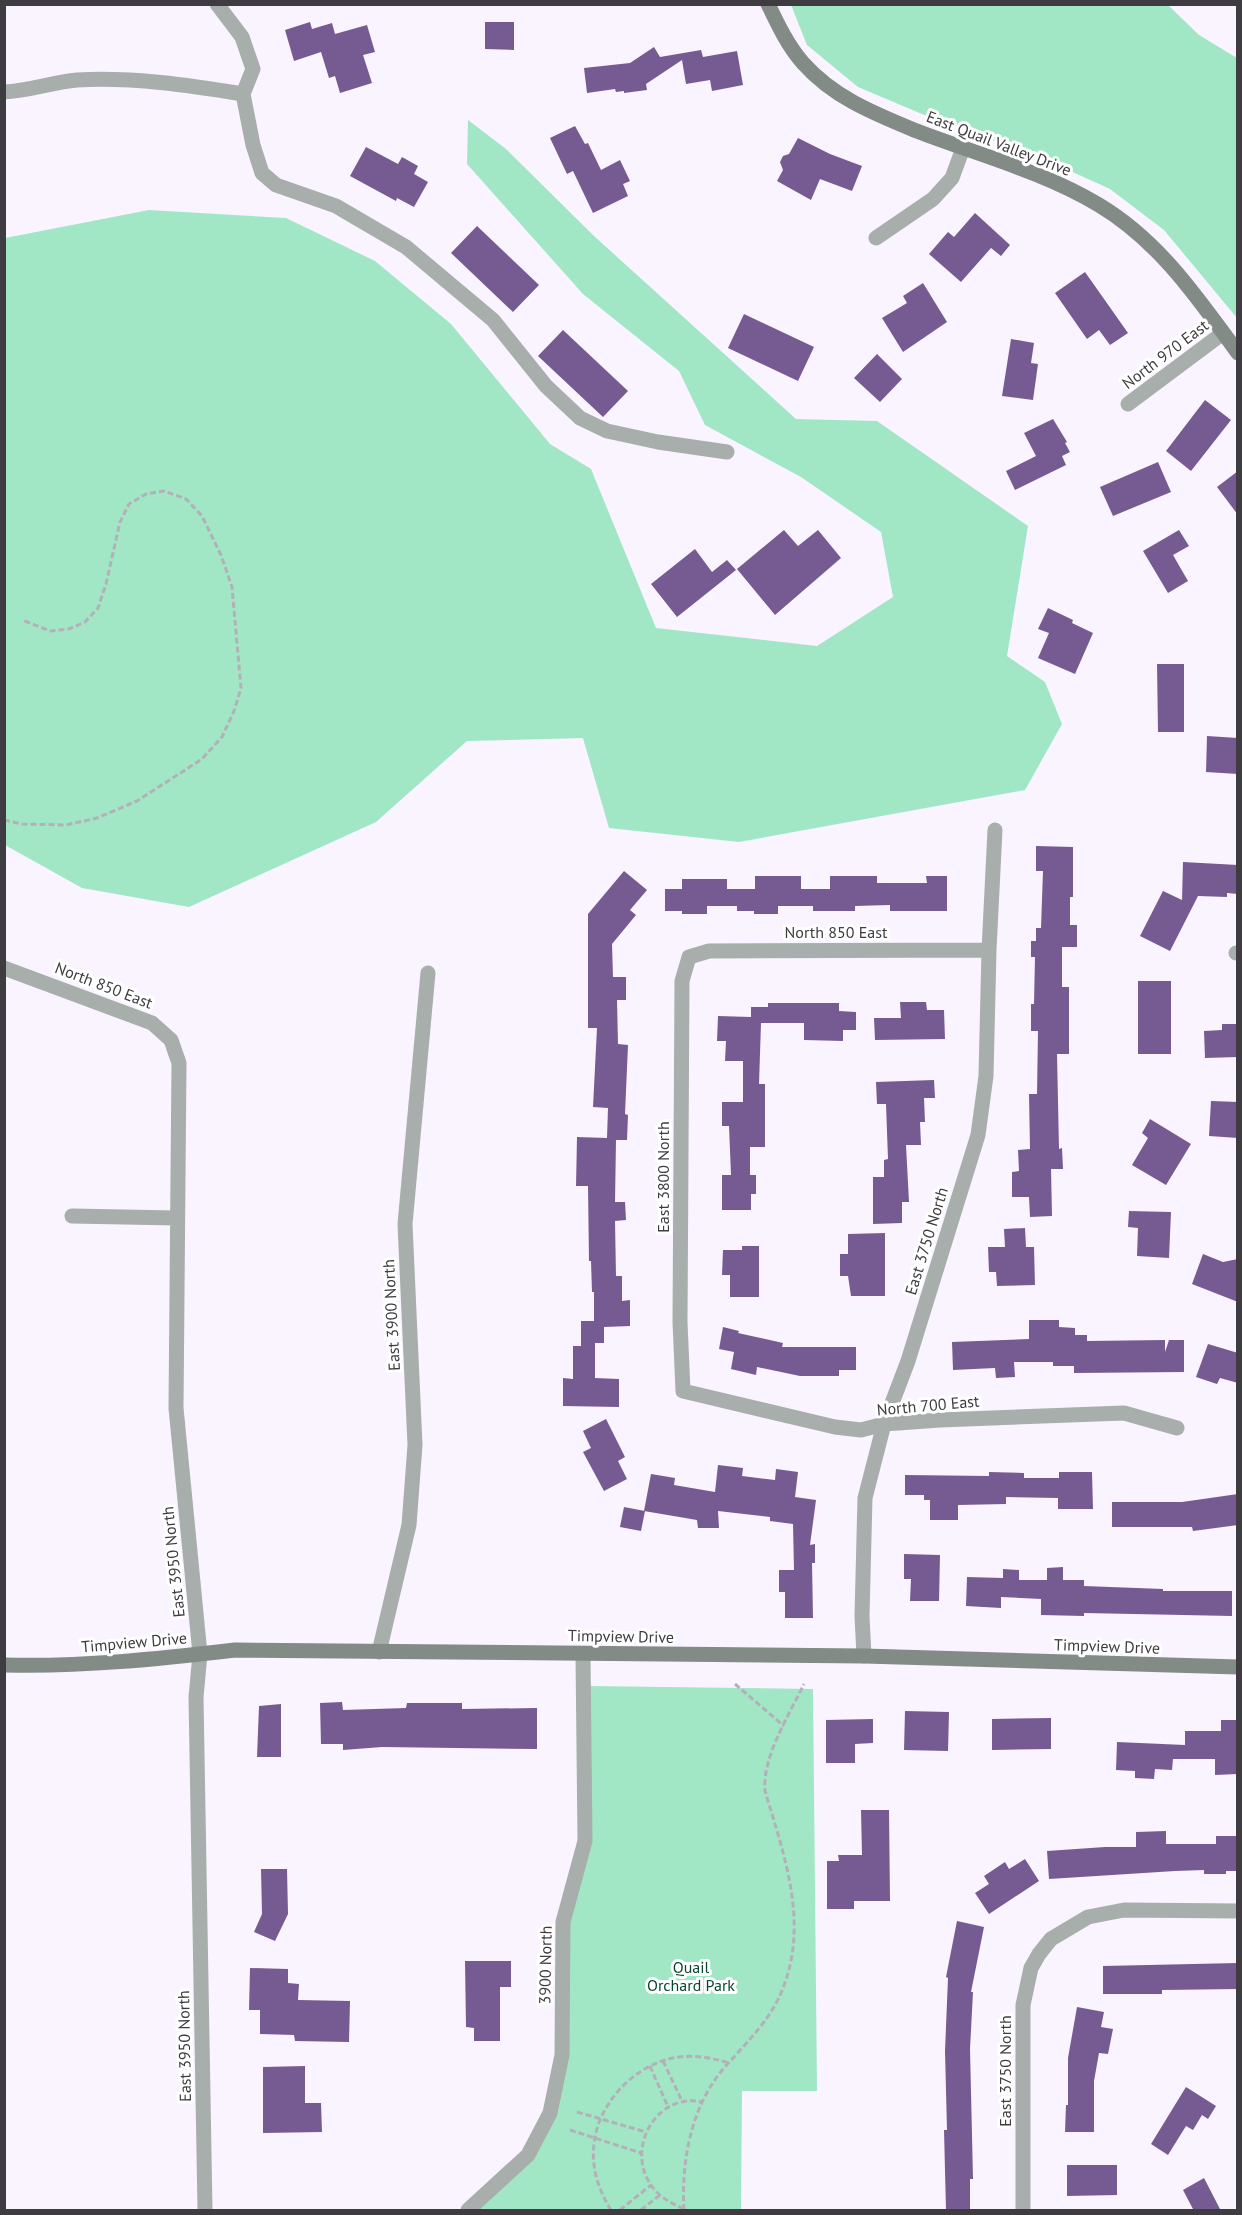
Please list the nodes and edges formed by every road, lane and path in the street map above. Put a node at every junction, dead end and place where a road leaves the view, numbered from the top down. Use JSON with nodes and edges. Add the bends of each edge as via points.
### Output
{"nodes":[{"id":1,"x":217,"y":4,"type":"edge"},
{"id":2,"x":768,"y":4,"type":"edge"},
{"id":3,"x":4,"y":92,"type":"edge"},
{"id":4,"x":243,"y":94,"type":"junction"},
{"id":5,"x":963,"y":148,"type":"junction"},
{"id":6,"x":876,"y":238,"type":"dead end"},
{"id":7,"x":1223,"y":333,"type":"junction"},
{"id":8,"x":1238,"y":353,"type":"edge"},
{"id":9,"x":1128,"y":405,"type":"dead end"},
{"id":10,"x":727,"y":452,"type":"dead end"},
{"id":11,"x":22,"y":620,"type":"dead end"},
{"id":12,"x":4,"y":820,"type":"edge"},
{"id":13,"x":995,"y":830,"type":"dead end"},
{"id":14,"x":989,"y":950,"type":"junction"},
{"id":15,"x":688,"y":963,"type":"joint"},
{"id":16,"x":4,"y":968,"type":"edge"},
{"id":17,"x":428,"y":973,"type":"dead end"},
{"id":18,"x":177,"y":1054,"type":"joint"},
{"id":19,"x":72,"y":1216,"type":"dead end"},
{"id":20,"x":176,"y":1218,"type":"junction"},
{"id":21,"x":683,"y":1391,"type":"joint"},
{"id":22,"x":884,"y":1424,"type":"junction"},
{"id":23,"x":1177,"y":1428,"type":"dead end"},
{"id":24,"x":379,"y":1652,"type":"junction"},
{"id":25,"x":200,"y":1654,"type":"junction"},
{"id":26,"x":583,"y":1654,"type":"junction"},
{"id":27,"x":864,"y":1656,"type":"junction"},
{"id":28,"x":4,"y":1665,"type":"edge"},
{"id":29,"x":1238,"y":1667,"type":"edge"},
{"id":30,"x":735,"y":1683,"type":"dead end"},
{"id":31,"x":804,"y":1684,"type":"dead end"},
{"id":32,"x":784,"y":1726,"type":"junction"},
{"id":33,"x":1238,"y":1911,"type":"edge"},
{"id":34,"x":663,"y":2061,"type":"junction"},
{"id":35,"x":729,"y":2063,"type":"junction"},
{"id":36,"x":650,"y":2066,"type":"junction"},
{"id":37,"x":682,"y":2101,"type":"junction"},
{"id":38,"x":702,"y":2102,"type":"junction"},
{"id":39,"x":668,"y":2107,"type":"junction"},
{"id":40,"x":577,"y":2112,"type":"dead end"},
{"id":41,"x":601,"y":2119,"type":"junction"},
{"id":42,"x":570,"y":2130,"type":"dead end"},
{"id":43,"x":646,"y":2132,"type":"junction"},
{"id":44,"x":595,"y":2138,"type":"junction"},
{"id":45,"x":641,"y":2153,"type":"junction"},
{"id":46,"x":651,"y":2185,"type":"junction"},
{"id":47,"x":660,"y":2195,"type":"junction"},
{"id":48,"x":684,"y":2210,"type":"edge"},
{"id":49,"x":205,"y":2211,"type":"edge"},
{"id":50,"x":468,"y":2211,"type":"edge"},
{"id":51,"x":611,"y":2211,"type":"edge"},
{"id":52,"x":620,"y":2211,"type":"edge"},
{"id":53,"x":641,"y":2211,"type":"edge"},
{"id":54,"x":1023,"y":2211,"type":"edge"}],
"edges":[{"from":1,"to":4,"type":"street","via":[[242,37],[253,69]]},
{"from":2,"to":5,"type":"street","name":"East Quail Valley Drive","via":[[802,62],[843,97],[868,111]]},
{"from":3,"to":4,"type":"street","via":[[75,80],[126,79]]},
{"from":4,"to":10,"type":"street","via":[[262,172],[276,185],[336,206],[406,247],[493,320],[546,386],[579,418],[607,432]]},
{"from":5,"to":6,"type":"street","via":[[952,178],[933,199]]},
{"from":5,"to":7,"type":"street","name":"East Quail Valley Drive","via":[[1045,177],[1136,229],[1172,265]]},
{"from":7,"to":8,"type":"street","name":"East Quail Valley Drive"},
{"from":7,"to":9,"type":"street","name":"North 970 East"},
{"from":11,"to":12,"type":"path","via":[[50,631],[85,622],[98,608],[120,522],[129,504],[146,494],[164,491],[186,499],[202,516],[221,555],[232,587],[241,688],[222,737],[202,759],[137,801],[97,818],[66,825]]},
{"from":13,"to":14,"type":"street","name":"East 3750 North"},
{"from":14,"to":15,"type":"street","name":"North 850 East","via":[[709,951],[689,957]]},
{"from":14,"to":22,"type":"street","name":"East 3750 North","via":[[986,1076],[978,1135],[908,1361]]},
{"from":15,"to":21,"type":"street","name":"East 3800 North","via":[[682,981]]},
{"from":16,"to":18,"type":"street","name":"North 850 East","via":[[142,1018],[171,1040]]},
{"from":17,"to":24,"type":"street","name":"East 3900 North","via":[[405,1224],[415,1445],[409,1525]]},
{"from":18,"to":20,"type":"street","name":"East 3950 North"},
{"from":19,"to":20,"type":"street"},
{"from":20,"to":25,"type":"street","name":"East 3950 North","via":[[176,1408]]},
{"from":21,"to":22,"type":"street","name":"North 700 East","via":[[835,1427],[861,1430]]},
{"from":22,"to":23,"type":"street","name":"North 700 East","via":[[1124,1413]]},
{"from":22,"to":27,"type":"street","name":"East 3750 North","via":[[865,1498]]},
{"from":24,"to":25,"type":"street","name":"Timpview Drive","via":[[235,1650]]},
{"from":24,"to":26,"type":"street","name":"Timpview Drive"},
{"from":25,"to":28,"type":"street","name":"Timpview Drive","via":[[47,1666]]},
{"from":25,"to":49,"type":"street","name":"East 3950 North","via":[[196,1697]]},
{"from":26,"to":27,"type":"street","name":"Timpview Drive"},
{"from":26,"to":50,"type":"street","name":"3900 North","via":[[585,1841],[563,1922],[562,2055],[553,2101],[528,2155]]},
{"from":27,"to":29,"type":"street","name":"Timpview Drive"},
{"from":30,"to":32,"type":"path"},
{"from":31,"to":32,"type":"path"},
{"from":32,"to":35,"type":"path","via":[[768,1761],[764,1781],[791,1879],[791,1960],[773,2009]]},
{"from":33,"to":54,"type":"street","name":"East 3750 North","via":[[1124,1910],[1088,1917],[1051,1939],[1031,1968],[1023,2005]]},
{"from":34,"to":35,"type":"path","via":[[698,2057]]},
{"from":34,"to":36,"type":"path"},
{"from":34,"to":37,"type":"path"},
{"from":35,"to":38,"type":"path"},
{"from":36,"to":39,"type":"path"},
{"from":36,"to":41,"type":"path","via":[[617,2091]]},
{"from":37,"to":38,"type":"path"},
{"from":37,"to":39,"type":"path"},
{"from":38,"to":48,"type":"path","via":[[684,2170]]},
{"from":39,"to":43,"type":"path"},
{"from":40,"to":41,"type":"path"},
{"from":41,"to":43,"type":"path"},
{"from":41,"to":44,"type":"path"},
{"from":42,"to":44,"type":"path"},
{"from":43,"to":45,"type":"path"},
{"from":44,"to":45,"type":"path"},
{"from":44,"to":51,"type":"path","via":[[595,2174]]},
{"from":45,"to":46,"type":"path"},
{"from":46,"to":47,"type":"path"},
{"from":46,"to":52,"type":"path"},
{"from":47,"to":48,"type":"path"},
{"from":47,"to":53,"type":"path"}]}
